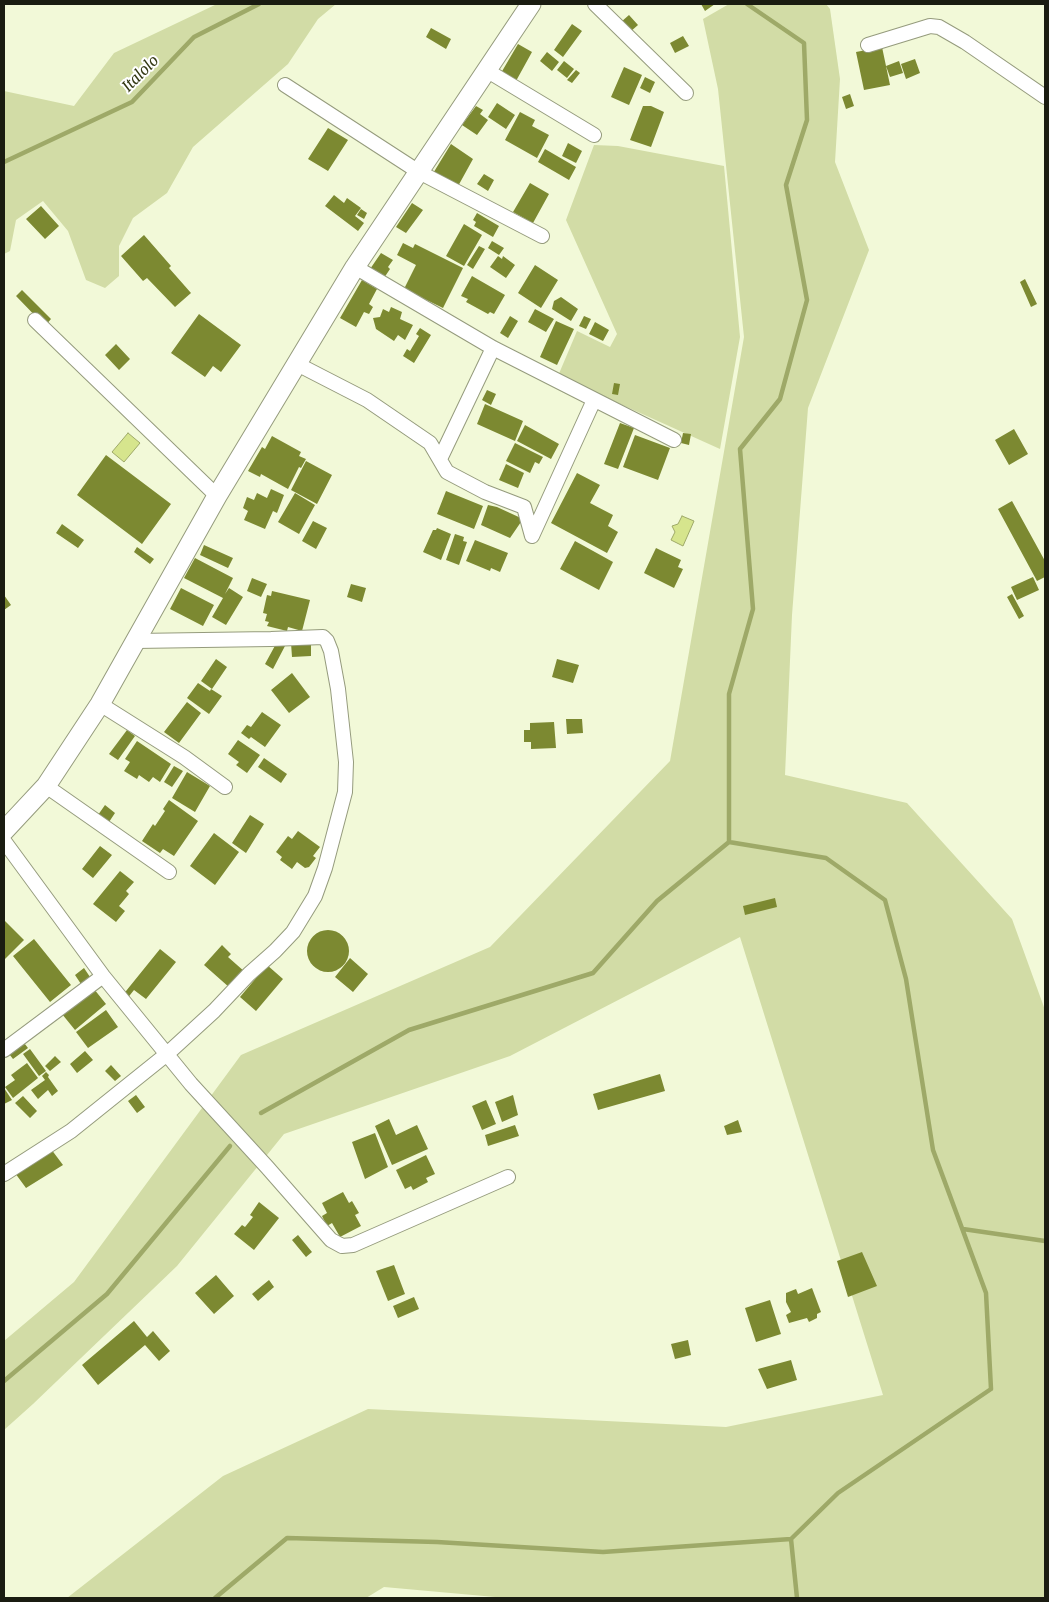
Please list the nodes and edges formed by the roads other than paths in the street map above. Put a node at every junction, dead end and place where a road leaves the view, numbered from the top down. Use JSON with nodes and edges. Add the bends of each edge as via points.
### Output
{"nodes":[{"id":1,"x":531,"y":4,"type":"edge"},
{"id":2,"x":595,"y":4,"type":"edge"},
{"id":3,"x":868,"y":45,"type":"dead end"},
{"id":4,"x":486,"y":70,"type":"junction"},
{"id":5,"x":285,"y":85,"type":"dead end"},
{"id":6,"x":686,"y":93,"type":"dead end"},
{"id":7,"x":1045,"y":97,"type":"edge"},
{"id":8,"x":594,"y":135,"type":"dead end"},
{"id":9,"x":419,"y":172,"type":"junction"},
{"id":10,"x":542,"y":236,"type":"dead end"},
{"id":11,"x":355,"y":267,"type":"junction"},
{"id":12,"x":35,"y":320,"type":"dead end"},
{"id":13,"x":493,"y":348,"type":"junction"},
{"id":14,"x":297,"y":364,"type":"junction"},
{"id":15,"x":594,"y":400,"type":"junction"},
{"id":16,"x":674,"y":440,"type":"dead end"},
{"id":17,"x":440,"y":459,"type":"junction"},
{"id":18,"x":217,"y":496,"type":"junction"},
{"id":19,"x":135,"y":640,"type":"junction"},
{"id":20,"x":100,"y":704,"type":"junction"},
{"id":21,"x":46,"y":786,"type":"junction"},
{"id":22,"x":225,"y":787,"type":"dead end"},
{"id":23,"x":4,"y":831,"type":"edge"},
{"id":24,"x":4,"y":841,"type":"edge"},
{"id":25,"x":170,"y":872,"type":"dead end"},
{"id":26,"x":103,"y":976,"type":"junction"},
{"id":27,"x":4,"y":1050,"type":"edge"},
{"id":28,"x":167,"y":1054,"type":"junction"},
{"id":29,"x":4,"y":1174,"type":"edge"},
{"id":30,"x":508,"y":1176,"type":"dead end"}],
"edges":[{"from":1,"to":4,"type":"street"},
{"from":2,"to":6,"type":"street"},
{"from":3,"to":7,"type":"street","via":[[930,26],[939,27]]},
{"from":4,"to":8,"type":"street"},
{"from":4,"to":9,"type":"street"},
{"from":5,"to":9,"type":"street"},
{"from":9,"to":10,"type":"street"},
{"from":9,"to":11,"type":"street"},
{"from":11,"to":13,"type":"street"},
{"from":11,"to":14,"type":"street"},
{"from":12,"to":18,"type":"street"},
{"from":13,"to":15,"type":"street"},
{"from":13,"to":17,"type":"street"},
{"from":14,"to":17,"type":"street","via":[[367,400],[430,444]]},
{"from":14,"to":18,"type":"street"},
{"from":15,"to":16,"type":"street"},
{"from":15,"to":17,"type":"street","via":[[532,536],[524,508],[447,472]]},
{"from":18,"to":19,"type":"street"},
{"from":19,"to":20,"type":"street"},
{"from":19,"to":28,"type":"street","via":[[323,637],[330,651],[338,689],[346,762],[345,792],[325,868],[303,917],[275,951]]},
{"from":20,"to":21,"type":"street"},
{"from":20,"to":22,"type":"street"},
{"from":21,"to":23,"type":"street"},
{"from":21,"to":25,"type":"street"},
{"from":24,"to":26,"type":"street"},
{"from":26,"to":27,"type":"street"},
{"from":26,"to":28,"type":"street"},
{"from":28,"to":29,"type":"street","via":[[71,1130]]},
{"from":28,"to":30,"type":"street","via":[[331,1240],[342,1246],[354,1245]]}]}
